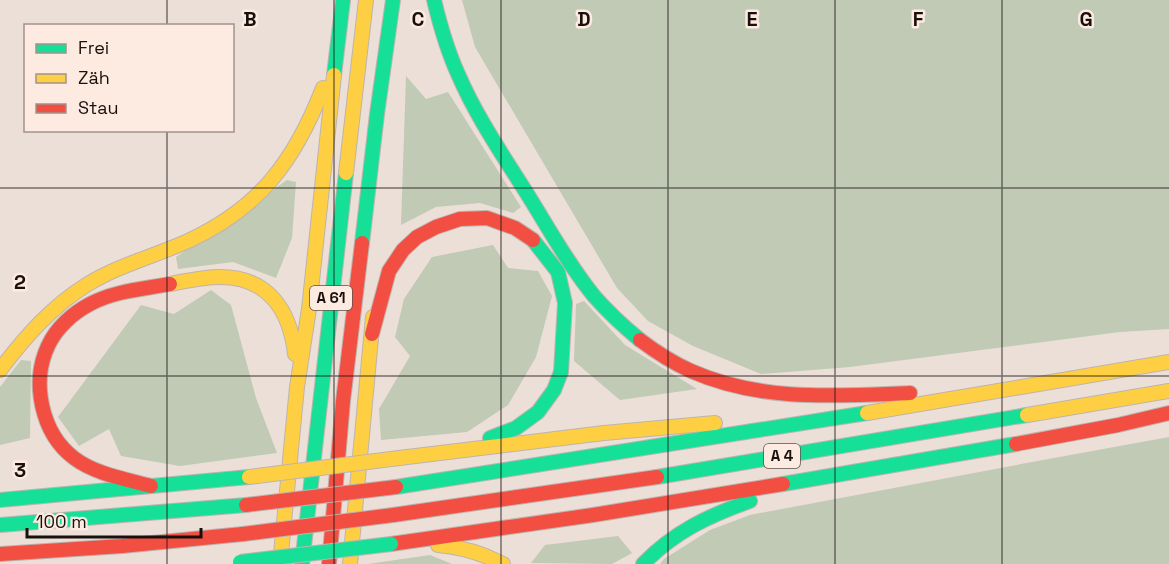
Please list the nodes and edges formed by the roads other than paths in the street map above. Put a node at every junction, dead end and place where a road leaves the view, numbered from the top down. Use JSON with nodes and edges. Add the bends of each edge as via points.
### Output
{"nodes":[{"id":1,"x":343,"y":0,"type":"edge"},
{"id":2,"x":366,"y":0,"type":"edge"},
{"id":3,"x":393,"y":0,"type":"edge"},
{"id":4,"x":434,"y":0,"type":"edge"},
{"id":5,"x":336,"y":51,"type":"junction"},
{"id":6,"x":377,"y":114,"type":"junction"},
{"id":7,"x":374,"y":253,"type":"dead end"},
{"id":8,"x":374,"y":276,"type":"dead end"},
{"id":9,"x":372,"y":334,"type":"junction"},
{"id":10,"x":1169,"y":362,"type":"edge"},
{"id":11,"x":0,"y":370,"type":"edge"},
{"id":12,"x":297,"y":387,"type":"junction"},
{"id":13,"x":940,"y":391,"type":"junction"},
{"id":14,"x":1169,"y":391,"type":"edge"},
{"id":15,"x":993,"y":392,"type":"junction"},
{"id":16,"x":1169,"y":413,"type":"edge"},
{"id":17,"x":754,"y":417,"type":"dead end"},
{"id":18,"x":731,"y":420,"type":"dead end"},
{"id":19,"x":463,"y":449,"type":"junction"},
{"id":20,"x":817,"y":478,"type":"junction"},
{"id":21,"x":151,"y":486,"type":"junction"},
{"id":22,"x":0,"y":500,"type":"edge"},
{"id":23,"x":0,"y":525,"type":"edge"},
{"id":24,"x":412,"y":542,"type":"junction"},
{"id":25,"x":0,"y":554,"type":"edge"},
{"id":26,"x":224,"y":564,"type":"edge"},
{"id":27,"x":280,"y":564,"type":"edge"},
{"id":28,"x":302,"y":564,"type":"edge"},
{"id":29,"x":328,"y":564,"type":"edge"},
{"id":30,"x":350,"y":564,"type":"edge"},
{"id":31,"x":503,"y":564,"type":"edge"},
{"id":32,"x":642,"y":564,"type":"edge"}],
"edges":[{"from":1,"to":5,"type":"highway"},
{"from":2,"to":28,"type":"highway","number":"A 61"},
{"from":3,"to":6,"type":"highway","number":"A 61"},
{"from":4,"to":13,"type":"highway","via":[[443,38],[487,131],[594,296],[643,344],[696,372],[750,390],[811,396]]},
{"from":5,"to":11,"type":"highway","via":[[304,134],[259,195],[240,211],[190,240],[124,266],[74,294],[39,322]]},
{"from":5,"to":12,"type":"highway"},
{"from":6,"to":7,"type":"highway"},
{"from":6,"to":29,"type":"highway","number":"A 61"},
{"from":8,"to":9,"type":"highway"},
{"from":9,"to":19,"type":"highway","via":[[389,271],[417,237],[460,219],[487,218],[515,228],[536,242],[558,272],[565,303],[561,372],[538,412],[516,428]]},
{"from":9,"to":30,"type":"highway"},
{"from":10,"to":15,"type":"highway","number":"A 4"},
{"from":12,"to":21,"type":"highway","via":[[294,341],[288,321],[273,296],[250,282],[218,277],[124,291],[79,310],[57,332],[43,361],[40,390],[46,419],[62,446],[81,462],[103,473]]},
{"from":12,"to":27,"type":"highway"},
{"from":13,"to":15,"type":"highway"},
{"from":13,"to":17,"type":"highway"},
{"from":14,"to":25,"type":"highway","number":"A 4","bridge":true,"via":[[613,484],[393,515],[166,542]]},
{"from":15,"to":23,"type":"highway","number":"A 4","bridge":true,"via":[[396,487],[246,505]]},
{"from":16,"to":20,"type":"highway","via":[[980,451]]},
{"from":18,"to":19,"type":"highway"},
{"from":19,"to":21,"type":"highway","bridge":true},
{"from":20,"to":24,"type":"highway"},
{"from":20,"to":32,"type":"highway","via":[[719,512],[681,531]]},
{"from":21,"to":22,"type":"highway"},
{"from":24,"to":26,"type":"highway","bridge":true},
{"from":24,"to":31,"type":"highway","via":[[466,549]]}]}
